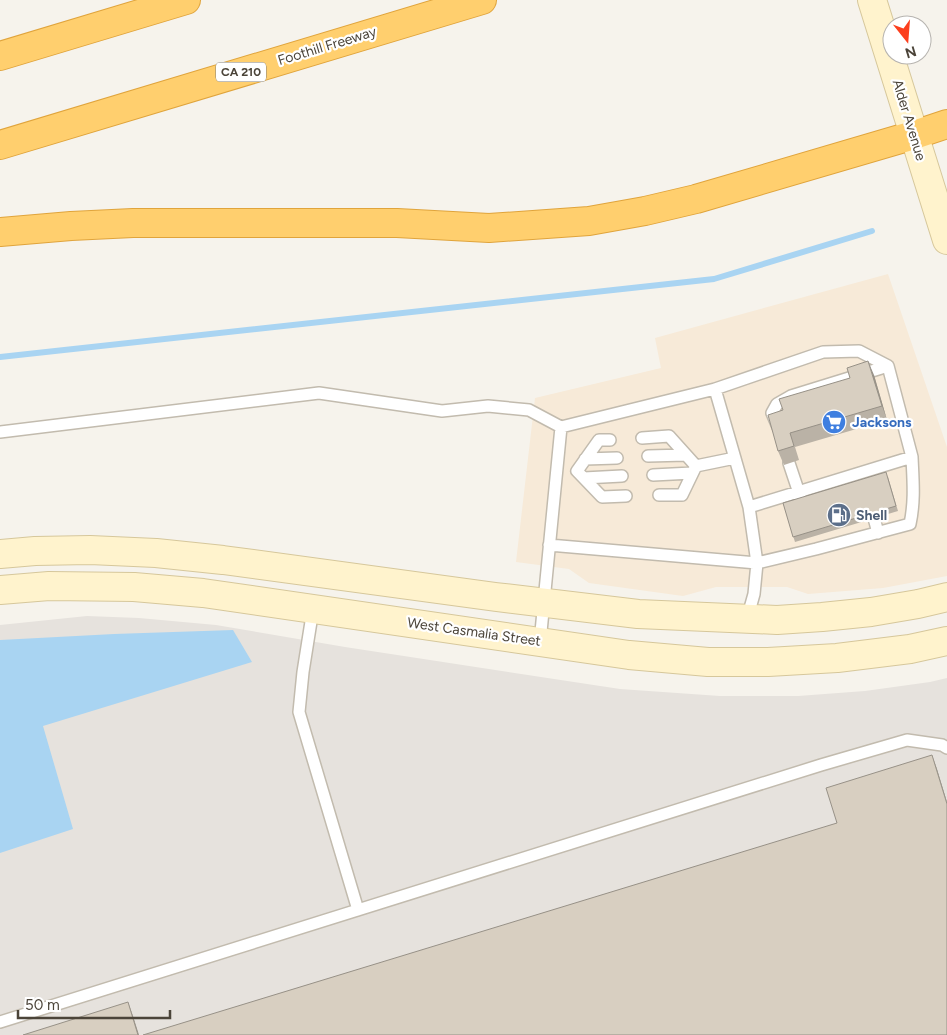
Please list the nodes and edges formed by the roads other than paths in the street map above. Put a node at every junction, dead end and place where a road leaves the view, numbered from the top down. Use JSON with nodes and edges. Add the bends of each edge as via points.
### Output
{"nodes":[{"id":1,"x":186,"y":0,"type":"edge"},
{"id":2,"x":482,"y":0,"type":"edge"},
{"id":3,"x":872,"y":0,"type":"edge"},
{"id":4,"x":0,"y":56,"type":"edge"},
{"id":5,"x":947,"y":124,"type":"edge"},
{"id":6,"x":914,"y":135,"type":"junction"},
{"id":7,"x":0,"y":144,"type":"edge"},
{"id":8,"x":0,"y":232,"type":"edge"},
{"id":9,"x":947,"y":240,"type":"edge"},
{"id":10,"x":888,"y":366,"type":"junction"},
{"id":11,"x":715,"y":389,"type":"junction"},
{"id":12,"x":561,"y":427,"type":"junction"},
{"id":13,"x":778,"y":427,"type":"edge"},
{"id":14,"x":0,"y":432,"type":"edge"},
{"id":15,"x":642,"y":438,"type":"dead end"},
{"id":16,"x":610,"y":440,"type":"dead end"},
{"id":17,"x":686,"y":455,"type":"junction"},
{"id":18,"x":648,"y":456,"type":"dead end"},
{"id":19,"x":912,"y":457,"type":"junction"},
{"id":20,"x":617,"y":458,"type":"dead end"},
{"id":21,"x":735,"y":458,"type":"junction"},
{"id":22,"x":585,"y":459,"type":"junction"},
{"id":23,"x":790,"y":463,"type":"edge"},
{"id":24,"x":694,"y":469,"type":"junction"},
{"id":25,"x":557,"y":470,"type":"junction"},
{"id":26,"x":861,"y":472,"type":"junction"},
{"id":27,"x":580,"y":474,"type":"junction"},
{"id":28,"x":653,"y":475,"type":"dead end"},
{"id":29,"x":622,"y":476,"type":"dead end"},
{"id":30,"x":834,"y":480,"type":"junction"},
{"id":31,"x":864,"y":484,"type":"edge"},
{"id":32,"x":798,"y":491,"type":"junction"},
{"id":33,"x":838,"y":492,"type":"edge"},
{"id":34,"x":659,"y":495,"type":"dead end"},
{"id":35,"x":626,"y":496,"type":"dead end"},
{"id":36,"x":803,"y":502,"type":"edge"},
{"id":37,"x":749,"y":506,"type":"junction"},
{"id":38,"x":874,"y":518,"type":"edge"},
{"id":39,"x":848,"y":526,"type":"edge"},
{"id":40,"x":878,"y":533,"type":"junction"},
{"id":41,"x":812,"y":537,"type":"edge"},
{"id":42,"x":852,"y":540,"type":"junction"},
{"id":43,"x":549,"y":545,"type":"junction"},
{"id":44,"x":816,"y":550,"type":"junction"},
{"id":45,"x":0,"y":554,"type":"edge"},
{"id":46,"x":757,"y":563,"type":"junction"},
{"id":47,"x":0,"y":590,"type":"edge"},
{"id":48,"x":947,"y":597,"type":"edge"},
{"id":49,"x":544,"y":603,"type":"junction"},
{"id":50,"x":313,"y":609,"type":"junction"},
{"id":51,"x":747,"y":619,"type":"junction"},
{"id":52,"x":947,"y":641,"type":"edge"},
{"id":53,"x":540,"y":642,"type":"junction"},
{"id":54,"x":947,"y":748,"type":"edge"},
{"id":55,"x":358,"y":910,"type":"junction"},
{"id":56,"x":0,"y":1022,"type":"edge"}],
"edges":[{"from":1,"to":4,"type":"highway"},
{"from":2,"to":7,"type":"highway","name":"Foothill Freeway","number":"CA 210"},
{"from":3,"to":6,"type":"street","name":"Alder Avenue"},
{"from":5,"to":6,"type":"highway"},
{"from":6,"to":8,"type":"highway","via":[[696,198],[589,221],[490,228],[397,223],[133,223]]},
{"from":6,"to":9,"type":"street","name":"Alder Avenue"},
{"from":10,"to":11,"type":"lane","via":[[858,351],[824,352]]},
{"from":10,"to":13,"type":"lane","via":[[790,396],[772,413]]},
{"from":10,"to":19,"type":"lane"},
{"from":11,"to":12,"type":"lane"},
{"from":11,"to":21,"type":"lane"},
{"from":12,"to":14,"type":"lane","via":[[529,410],[488,406],[442,412],[319,394]]},
{"from":12,"to":25,"type":"lane"},
{"from":15,"to":17,"type":"lane","via":[[668,436]]},
{"from":16,"to":22,"type":"lane","via":[[599,440]]},
{"from":17,"to":18,"type":"lane"},
{"from":17,"to":24,"type":"lane"},
{"from":19,"to":26,"type":"lane"},
{"from":19,"to":40,"type":"lane","via":[[914,498],[910,524]]},
{"from":20,"to":22,"type":"lane"},
{"from":21,"to":24,"type":"lane"},
{"from":21,"to":37,"type":"lane"},
{"from":22,"to":27,"type":"lane"},
{"from":23,"to":32,"type":"lane"},
{"from":24,"to":28,"type":"lane"},
{"from":24,"to":34,"type":"lane","via":[[682,495]]},
{"from":25,"to":27,"type":"lane"},
{"from":25,"to":43,"type":"lane"},
{"from":26,"to":30,"type":"lane"},
{"from":26,"to":31,"type":"lane"},
{"from":27,"to":29,"type":"lane"},
{"from":27,"to":35,"type":"lane","via":[[602,497]]},
{"from":30,"to":32,"type":"lane"},
{"from":30,"to":33,"type":"lane"},
{"from":32,"to":36,"type":"lane"},
{"from":32,"to":37,"type":"lane"},
{"from":37,"to":46,"type":"lane"},
{"from":38,"to":40,"type":"lane"},
{"from":39,"to":42,"type":"lane"},
{"from":40,"to":42,"type":"lane"},
{"from":41,"to":44,"type":"lane"},
{"from":42,"to":44,"type":"lane"},
{"from":43,"to":46,"type":"lane"},
{"from":43,"to":49,"type":"lane"},
{"from":44,"to":46,"type":"lane"},
{"from":45,"to":49,"type":"street","via":[[90,550],[156,553]]},
{"from":46,"to":51,"type":"lane"},
{"from":47,"to":50,"type":"street","name":"West Casmalia Street","via":[[49,586],[134,587]]},
{"from":48,"to":51,"type":"street","via":[[871,612]]},
{"from":49,"to":51,"type":"street","via":[[638,614]]},
{"from":49,"to":53,"type":"lane"},
{"from":50,"to":53,"type":"street","name":"West Casmalia Street"},
{"from":50,"to":55,"type":"lane","via":[[299,712]]},
{"from":52,"to":53,"type":"street","name":"West Casmalia Street","via":[[837,658],[768,662],[717,662],[629,655]]},
{"from":54,"to":55,"type":"lane","via":[[907,740]]},
{"from":55,"to":56,"type":"lane"}]}
